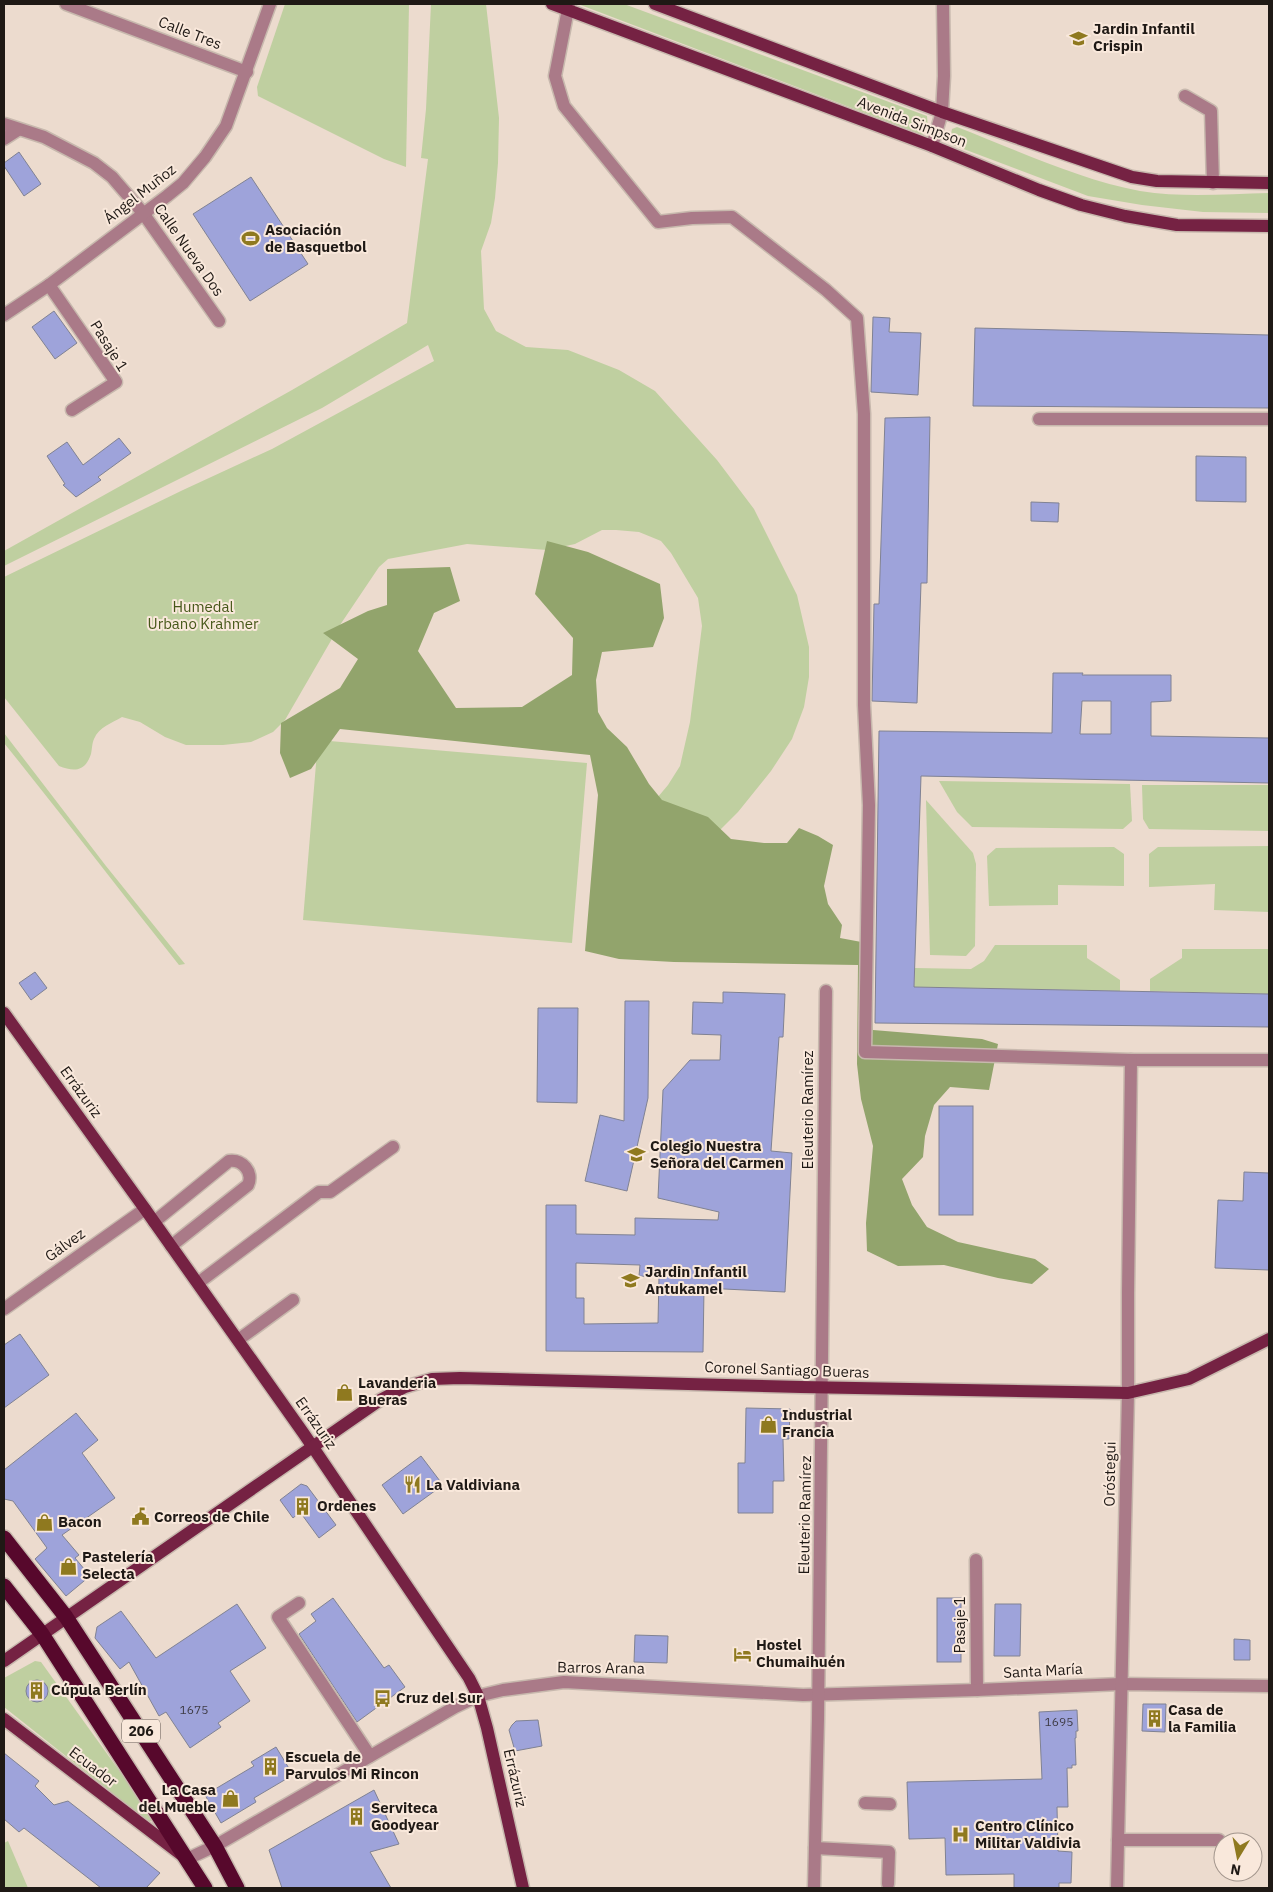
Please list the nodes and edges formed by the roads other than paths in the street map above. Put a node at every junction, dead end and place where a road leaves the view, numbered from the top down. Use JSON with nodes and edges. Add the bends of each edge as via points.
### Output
{"nodes":[{"id":1,"x":66,"y":4,"type":"edge"},
{"id":2,"x":270,"y":4,"type":"edge"},
{"id":3,"x":552,"y":4,"type":"edge"},
{"id":4,"x":656,"y":4,"type":"edge"},
{"id":5,"x":943,"y":4,"type":"edge"},
{"id":6,"x":568,"y":6,"type":"edge"},
{"id":7,"x":247,"y":72,"type":"junction"},
{"id":8,"x":1185,"y":96,"type":"dead end"},
{"id":9,"x":942,"y":112,"type":"junction"},
{"id":10,"x":4,"y":124,"type":"edge"},
{"id":11,"x":18,"y":130,"type":"junction"},
{"id":12,"x":4,"y":139,"type":"edge"},
{"id":13,"x":932,"y":146,"type":"junction"},
{"id":14,"x":1213,"y":183,"type":"junction"},
{"id":15,"x":1269,"y":183,"type":"edge"},
{"id":16,"x":143,"y":213,"type":"junction"},
{"id":17,"x":1269,"y":226,"type":"edge"},
{"id":18,"x":49,"y":285,"type":"junction"},
{"id":19,"x":4,"y":314,"type":"edge"},
{"id":20,"x":219,"y":321,"type":"dead end"},
{"id":21,"x":72,"y":410,"type":"dead end"},
{"id":22,"x":1039,"y":419,"type":"dead end"},
{"id":23,"x":1269,"y":419,"type":"edge"},
{"id":24,"x":826,"y":991,"type":"dead end"},
{"id":25,"x":4,"y":1013,"type":"edge"},
{"id":26,"x":1131,"y":1060,"type":"junction"},
{"id":27,"x":1269,"y":1060,"type":"edge"},
{"id":28,"x":394,"y":1147,"type":"dead end"},
{"id":29,"x":145,"y":1209,"type":"junction"},
{"id":30,"x":154,"y":1222,"type":"junction"},
{"id":31,"x":171,"y":1246,"type":"junction"},
{"id":32,"x":198,"y":1284,"type":"junction"},
{"id":33,"x":293,"y":1300,"type":"dead end"},
{"id":34,"x":4,"y":1309,"type":"edge"},
{"id":35,"x":1269,"y":1339,"type":"edge"},
{"id":36,"x":238,"y":1340,"type":"junction"},
{"id":37,"x":822,"y":1388,"type":"junction"},
{"id":38,"x":1128,"y":1393,"type":"junction"},
{"id":39,"x":313,"y":1447,"type":"junction"},
{"id":40,"x":4,"y":1538,"type":"edge"},
{"id":41,"x":976,"y":1560,"type":"dead end"},
{"id":42,"x":4,"y":1586,"type":"edge"},
{"id":43,"x":298,"y":1603,"type":"dead end"},
{"id":44,"x":66,"y":1616,"type":"junction"},
{"id":45,"x":42,"y":1634,"type":"junction"},
{"id":46,"x":4,"y":1661,"type":"edge"},
{"id":47,"x":1121,"y":1684,"type":"junction"},
{"id":48,"x":1269,"y":1686,"type":"edge"},
{"id":49,"x":977,"y":1690,"type":"junction"},
{"id":50,"x":818,"y":1694,"type":"junction"},
{"id":51,"x":478,"y":1696,"type":"junction"},
{"id":52,"x":4,"y":1719,"type":"edge"},
{"id":53,"x":370,"y":1756,"type":"junction"},
{"id":54,"x":865,"y":1803,"type":"dead end"},
{"id":55,"x":890,"y":1804,"type":"dead end"},
{"id":56,"x":1118,"y":1840,"type":"junction"},
{"id":57,"x":1213,"y":1840,"type":"edge"},
{"id":58,"x":215,"y":1846,"type":"junction"},
{"id":59,"x":816,"y":1848,"type":"junction"},
{"id":60,"x":187,"y":1860,"type":"junction"},
{"id":61,"x":888,"y":1884,"type":"dead end"},
{"id":62,"x":205,"y":1888,"type":"edge"},
{"id":63,"x":237,"y":1888,"type":"edge"},
{"id":64,"x":523,"y":1888,"type":"edge"},
{"id":65,"x":814,"y":1888,"type":"edge"},
{"id":66,"x":1117,"y":1888,"type":"edge"}],
"edges":[{"from":1,"to":7,"type":"street","name":"Calle Tres"},
{"from":2,"to":7,"type":"street","name":"Ángel Muñoz"},
{"from":3,"to":6,"type":"main road","name":"Avenida Simpson"},
{"from":4,"to":9,"type":"main road","name":"Avenida Simpson"},
{"from":5,"to":9,"type":"street"},
{"from":6,"to":13,"type":"main road","name":"Avenida Simpson"},
{"from":6,"to":26,"type":"street","via":[[555,76],[564,106],[658,222],[732,217],[857,318],[864,414],[864,705],[869,805],[865,1052]]},
{"from":7,"to":16,"type":"street","name":"Ángel Muñoz","via":[[226,126],[205,157],[182,183]]},
{"from":8,"to":14,"type":"street","via":[[1211,111]]},
{"from":9,"to":13,"type":"street"},
{"from":9,"to":14,"type":"main road","name":"Avenida Simpson","via":[[1132,177]]},
{"from":10,"to":11,"type":"street","name":"Calle Nueva Dos"},
{"from":11,"to":12,"type":"street"},
{"from":11,"to":16,"type":"street","name":"Calle Nueva Dos","via":[[44,137],[94,163],[112,177]]},
{"from":13,"to":17,"type":"main road","name":"Avenida Simpson","via":[[1081,206],[1177,225]]},
{"from":14,"to":15,"type":"main road","name":"Avenida Simpson"},
{"from":16,"to":18,"type":"street","name":"Ángel Muñoz"},
{"from":16,"to":20,"type":"street","name":"Calle Nueva Dos"},
{"from":18,"to":19,"type":"street","name":"Ángel Muñoz"},
{"from":18,"to":21,"type":"street","name":"Pasaje 1","via":[[116,382]]},
{"from":22,"to":23,"type":"street"},
{"from":24,"to":37,"type":"street","name":"Eleuterio Ramírez"},
{"from":25,"to":29,"type":"main road","name":"Errázuriz"},
{"from":26,"to":27,"type":"street"},
{"from":26,"to":38,"type":"street","name":"Oróstegui"},
{"from":28,"to":32,"type":"street","via":[[330,1192],[319,1192]]},
{"from":29,"to":30,"type":"main road","name":"Errázuriz"},
{"from":29,"to":34,"type":"street","name":"Gálvez"},
{"from":30,"to":31,"type":"main road","name":"Errázuriz"},
{"from":30,"to":31,"type":"street","via":[[229,1161],[241,1162],[249,1173],[248,1184]]},
{"from":31,"to":32,"type":"main road","name":"Errázuriz"},
{"from":32,"to":36,"type":"main road","name":"Errázuriz"},
{"from":33,"to":36,"type":"street"},
{"from":35,"to":38,"type":"main road","name":"Coronel Santiago Bueras","via":[[1189,1379]]},
{"from":36,"to":39,"type":"main road","name":"Errázuriz"},
{"from":37,"to":38,"type":"main road","name":"Coronel Santiago Bueras"},
{"from":37,"to":39,"type":"main road","name":"Coronel Santiago Bueras","via":[[432,1379],[405,1387],[380,1400]]},
{"from":37,"to":50,"type":"street","name":"Eleuterio Ramírez"},
{"from":38,"to":47,"type":"street","name":"Oróstegui"},
{"from":39,"to":44,"type":"main road","name":"Coronel Santiago Bueras"},
{"from":39,"to":51,"type":"main road","name":"Errázuriz"},
{"from":40,"to":44,"type":"highway","number":"206"},
{"from":41,"to":49,"type":"street","name":"Pasaje 1"},
{"from":42,"to":45,"type":"highway","number":"206"},
{"from":43,"to":53,"type":"street","via":[[278,1617]]},
{"from":44,"to":45,"type":"main road","name":"Coronel Santiago Bueras"},
{"from":44,"to":58,"type":"highway","number":"206"},
{"from":45,"to":46,"type":"main road","name":"Coronel Santiago Bueras"},
{"from":45,"to":60,"type":"highway","number":"206"},
{"from":47,"to":48,"type":"street","name":"Santa María"},
{"from":47,"to":49,"type":"street","name":"Santa María"},
{"from":47,"to":56,"type":"street","name":"Oróstegui"},
{"from":49,"to":50,"type":"street","name":"Santa María"},
{"from":50,"to":51,"type":"street","name":"Barros Arana","via":[[564,1682]]},
{"from":50,"to":59,"type":"street","name":"Eleuterio Ramírez"},
{"from":51,"to":53,"type":"street","name":"Barros Arana"},
{"from":51,"to":64,"type":"main road","name":"Errázuriz"},
{"from":52,"to":60,"type":"main road","name":"Ecuador"},
{"from":53,"to":58,"type":"street","name":"Barros Arana"},
{"from":54,"to":55,"type":"street"},
{"from":56,"to":57,"type":"street"},
{"from":56,"to":66,"type":"street","name":"Oróstegui"},
{"from":58,"to":60,"type":"street","name":"Barros Arana"},
{"from":58,"to":63,"type":"highway","number":"206"},
{"from":59,"to":61,"type":"street","via":[[889,1852]]},
{"from":59,"to":65,"type":"street","name":"Eleuterio Ramírez"},
{"from":60,"to":62,"type":"highway","number":"206"}]}
